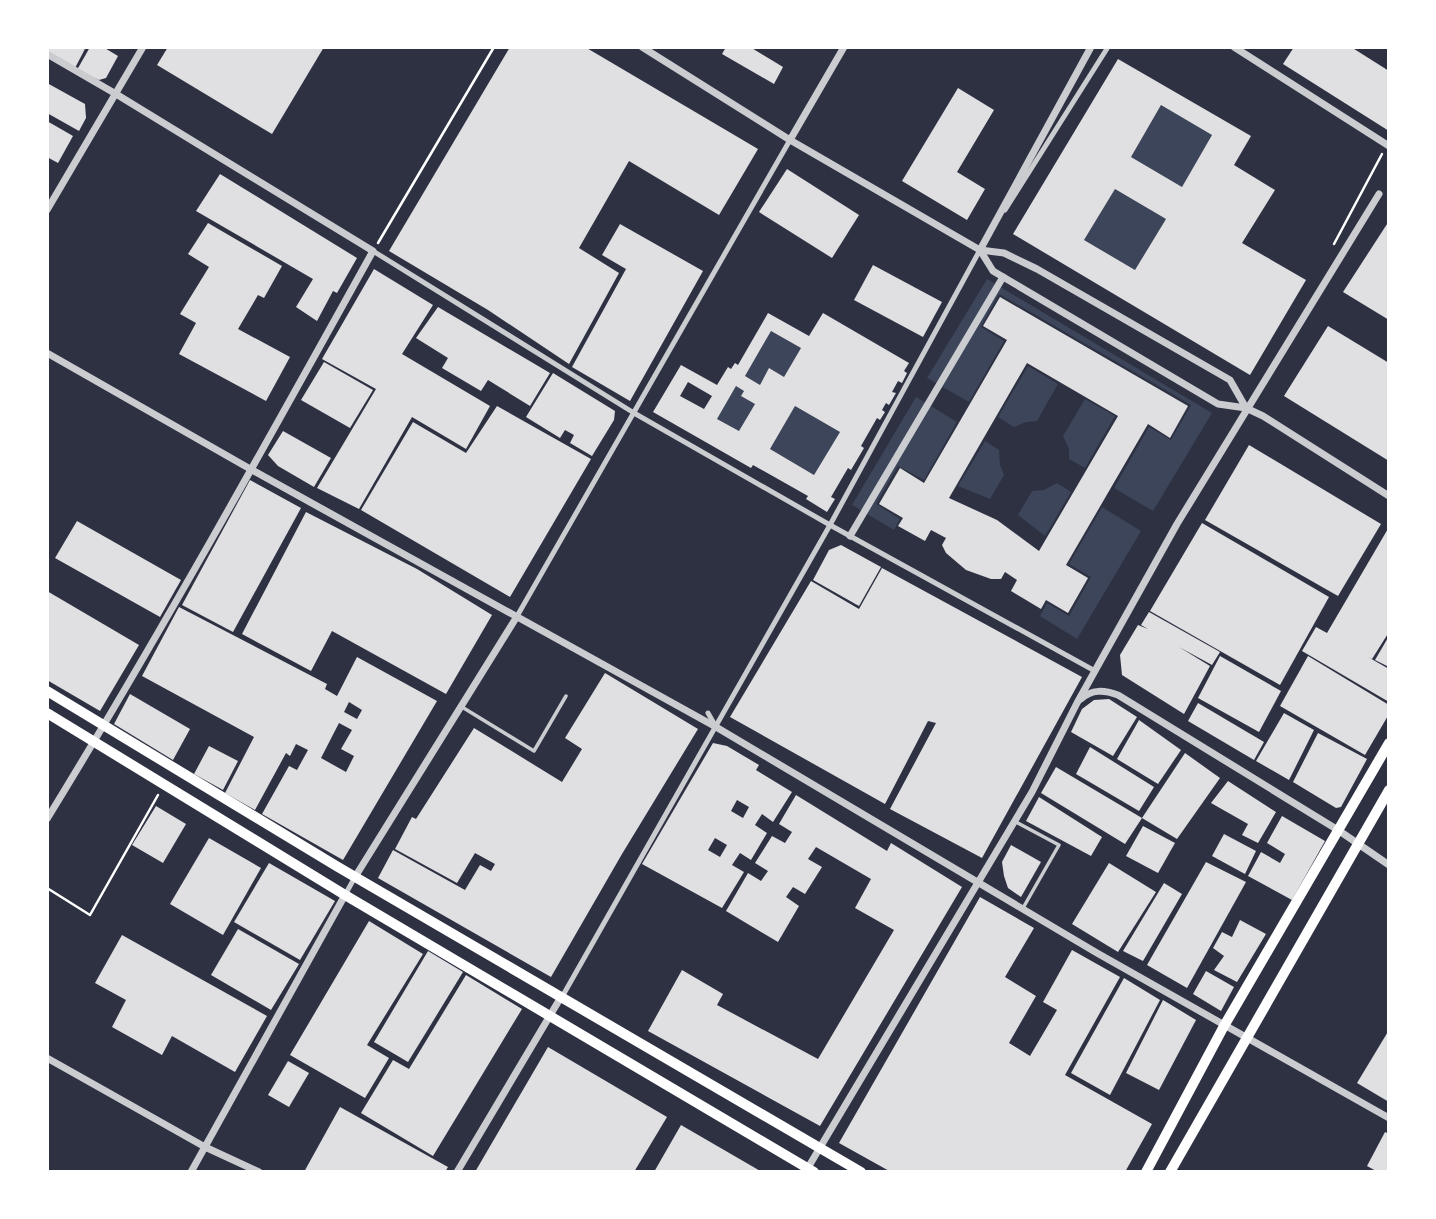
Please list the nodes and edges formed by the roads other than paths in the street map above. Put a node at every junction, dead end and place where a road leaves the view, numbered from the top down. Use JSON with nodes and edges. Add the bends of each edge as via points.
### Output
{"nodes":[{"id":1,"x":143,"y":47,"type":"edge"},
{"id":2,"x":642,"y":47,"type":"edge"},
{"id":3,"x":844,"y":47,"type":"edge"},
{"id":4,"x":1091,"y":47,"type":"edge"},
{"id":5,"x":1108,"y":47,"type":"edge"},
{"id":6,"x":1234,"y":47,"type":"edge"},
{"id":7,"x":47,"y":54,"type":"edge"},
{"id":8,"x":116,"y":94,"type":"junction"},
{"id":9,"x":790,"y":140,"type":"junction"},
{"id":10,"x":1389,"y":146,"type":"edge"},
{"id":11,"x":1379,"y":194,"type":"dead end"},
{"id":12,"x":47,"y":210,"type":"edge"},
{"id":13,"x":980,"y":250,"type":"junction"},
{"id":14,"x":373,"y":251,"type":"junction"},
{"id":15,"x":1003,"y":277,"type":"junction"},
{"id":16,"x":47,"y":353,"type":"edge"},
{"id":17,"x":1247,"y":408,"type":"junction"},
{"id":18,"x":634,"y":413,"type":"junction"},
{"id":19,"x":252,"y":470,"type":"junction"},
{"id":20,"x":1389,"y":496,"type":"edge"},
{"id":21,"x":830,"y":525,"type":"junction"},
{"id":22,"x":850,"y":536,"type":"junction"},
{"id":23,"x":516,"y":618,"type":"junction"},
{"id":24,"x":1095,"y":671,"type":"junction"},
{"id":25,"x":47,"y":691,"type":"edge"},
{"id":26,"x":566,"y":696,"type":"dead end"},
{"id":27,"x":1077,"y":703,"type":"junction"},
{"id":28,"x":461,"y":706,"type":"junction"},
{"id":29,"x":47,"y":713,"type":"edge"},
{"id":30,"x":708,"y":713,"type":"dead end"},
{"id":31,"x":105,"y":724,"type":"junction"},
{"id":32,"x":716,"y":727,"type":"junction"},
{"id":33,"x":95,"y":741,"type":"junction"},
{"id":34,"x":1389,"y":743,"type":"edge"},
{"id":35,"x":1389,"y":790,"type":"edge"},
{"id":36,"x":47,"y":819,"type":"edge"},
{"id":37,"x":1014,"y":821,"type":"junction"},
{"id":38,"x":1338,"y":830,"type":"junction"},
{"id":39,"x":1358,"y":844,"type":"junction"},
{"id":40,"x":1389,"y":865,"type":"edge"},
{"id":41,"x":355,"y":877,"type":"junction"},
{"id":42,"x":978,"y":882,"type":"junction"},
{"id":43,"x":345,"y":895,"type":"junction"},
{"id":44,"x":1023,"y":909,"type":"junction"},
{"id":45,"x":561,"y":997,"type":"junction"},
{"id":46,"x":551,"y":1015,"type":"junction"},
{"id":47,"x":1224,"y":1026,"type":"junction"},
{"id":48,"x":1247,"y":1040,"type":"junction"},
{"id":49,"x":47,"y":1058,"type":"edge"},
{"id":50,"x":1389,"y":1118,"type":"edge"},
{"id":51,"x":205,"y":1147,"type":"junction"},
{"id":52,"x":820,"y":1148,"type":"junction"},
{"id":53,"x":809,"y":1171,"type":"edge"},
{"id":54,"x":191,"y":1172,"type":"edge"},
{"id":55,"x":259,"y":1172,"type":"edge"},
{"id":56,"x":457,"y":1172,"type":"edge"},
{"id":57,"x":861,"y":1172,"type":"edge"},
{"id":58,"x":1146,"y":1172,"type":"edge"},
{"id":59,"x":1170,"y":1172,"type":"edge"}],
"edges":[{"from":1,"to":8,"type":"street"},
{"from":2,"to":9,"type":"street"},
{"from":3,"to":9,"type":"street"},
{"from":4,"to":13,"type":"street"},
{"from":5,"to":13,"type":"street"},
{"from":6,"to":10,"type":"street"},
{"from":7,"to":8,"type":"street"},
{"from":8,"to":12,"type":"street"},
{"from":8,"to":14,"type":"street"},
{"from":9,"to":13,"type":"street"},
{"from":9,"to":18,"type":"street"},
{"from":11,"to":17,"type":"street"},
{"from":13,"to":15,"type":"street","via":[[993,271]]},
{"from":13,"to":17,"type":"street","via":[[1003,253],[1037,269],[1230,380]]},
{"from":13,"to":21,"type":"street"},
{"from":14,"to":18,"type":"street"},
{"from":14,"to":19,"type":"street"},
{"from":15,"to":17,"type":"street","via":[[1217,404]]},
{"from":15,"to":22,"type":"street"},
{"from":16,"to":19,"type":"street"},
{"from":17,"to":20,"type":"street"},
{"from":17,"to":24,"type":"street"},
{"from":18,"to":21,"type":"street"},
{"from":18,"to":23,"type":"street"},
{"from":19,"to":23,"type":"street"},
{"from":19,"to":31,"type":"street"},
{"from":21,"to":22,"type":"street"},
{"from":21,"to":32,"type":"street"},
{"from":22,"to":24,"type":"street"},
{"from":23,"to":28,"type":"street"},
{"from":23,"to":32,"type":"street"},
{"from":24,"to":27,"type":"street"},
{"from":25,"to":31,"type":"main road"},
{"from":26,"to":28,"type":"lane","via":[[534,751]]},
{"from":27,"to":37,"type":"street"},
{"from":27,"to":38,"type":"street","via":[[1090,692],[1118,695]]},
{"from":28,"to":41,"type":"street"},
{"from":29,"to":33,"type":"main road"},
{"from":30,"to":32,"type":"street"},
{"from":31,"to":33,"type":"street"},
{"from":31,"to":41,"type":"main road"},
{"from":32,"to":42,"type":"street"},
{"from":32,"to":45,"type":"street"},
{"from":33,"to":36,"type":"street"},
{"from":33,"to":43,"type":"main road"},
{"from":34,"to":38,"type":"main road"},
{"from":35,"to":39,"type":"main road"},
{"from":37,"to":42,"type":"street"},
{"from":37,"to":44,"type":"lane","via":[[1059,845]]},
{"from":38,"to":39,"type":"street"},
{"from":38,"to":47,"type":"main road"},
{"from":39,"to":40,"type":"street"},
{"from":39,"to":48,"type":"main road"},
{"from":41,"to":43,"type":"street"},
{"from":41,"to":45,"type":"main road"},
{"from":42,"to":44,"type":"street"},
{"from":42,"to":52,"type":"street"},
{"from":43,"to":46,"type":"main road"},
{"from":43,"to":51,"type":"street"},
{"from":44,"to":47,"type":"street"},
{"from":45,"to":46,"type":"street"},
{"from":45,"to":52,"type":"main road"},
{"from":46,"to":53,"type":"main road"},
{"from":46,"to":56,"type":"street"},
{"from":47,"to":48,"type":"street"},
{"from":47,"to":58,"type":"main road"},
{"from":48,"to":50,"type":"street"},
{"from":48,"to":59,"type":"main road"},
{"from":49,"to":51,"type":"street"},
{"from":51,"to":54,"type":"street"},
{"from":51,"to":55,"type":"street"},
{"from":52,"to":53,"type":"street"},
{"from":52,"to":57,"type":"main road"}]}
